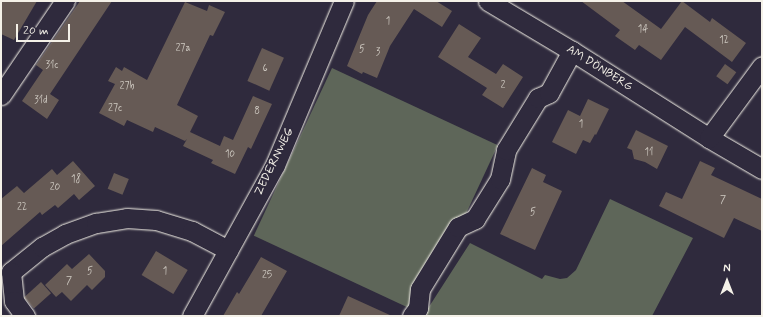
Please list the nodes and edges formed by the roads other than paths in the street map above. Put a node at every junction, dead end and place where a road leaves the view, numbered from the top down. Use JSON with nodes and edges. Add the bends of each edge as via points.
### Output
{"nodes":[{"id":1,"x":65,"y":1,"type":"edge"},
{"id":2,"x":344,"y":1,"type":"edge"},
{"id":3,"x":488,"y":1,"type":"edge"},
{"id":4,"x":572,"y":51,"type":"junction"},
{"id":5,"x":762,"y":66,"type":"edge"},
{"id":6,"x":1,"y":94,"type":"edge"},
{"id":7,"x":709,"y":138,"type":"junction"},
{"id":8,"x":762,"y":169,"type":"edge"},
{"id":9,"x":228,"y":250,"type":"junction"},
{"id":10,"x":6,"y":270,"type":"edge"},
{"id":11,"x":25,"y":316,"type":"edge"},
{"id":12,"x":192,"y":316,"type":"edge"},
{"id":13,"x":412,"y":316,"type":"edge"}],
"edges":[{"from":1,"to":6,"type":"street"},
{"from":2,"to":9,"type":"street","name":"ZEDERNWEG","via":[[276,165]]},
{"from":3,"to":4,"type":"street","name":"AM DÖNBERG"},
{"from":4,"to":7,"type":"street","name":"AM DÖNBERG"},
{"from":4,"to":13,"type":"street","via":[[549,93],[538,98],[506,150],[500,179],[475,219],[458,227],[420,289],[418,308]]},
{"from":5,"to":7,"type":"street"},
{"from":7,"to":8,"type":"street","name":"AM DÖNBERG"},
{"from":9,"to":10,"type":"street","via":[[192,231],[156,220],[127,218],[96,223],[65,234]]},
{"from":9,"to":12,"type":"street","name":"ZEDERNWEG"},
{"from":10,"to":11,"type":"street","via":[[14,301]]}]}
